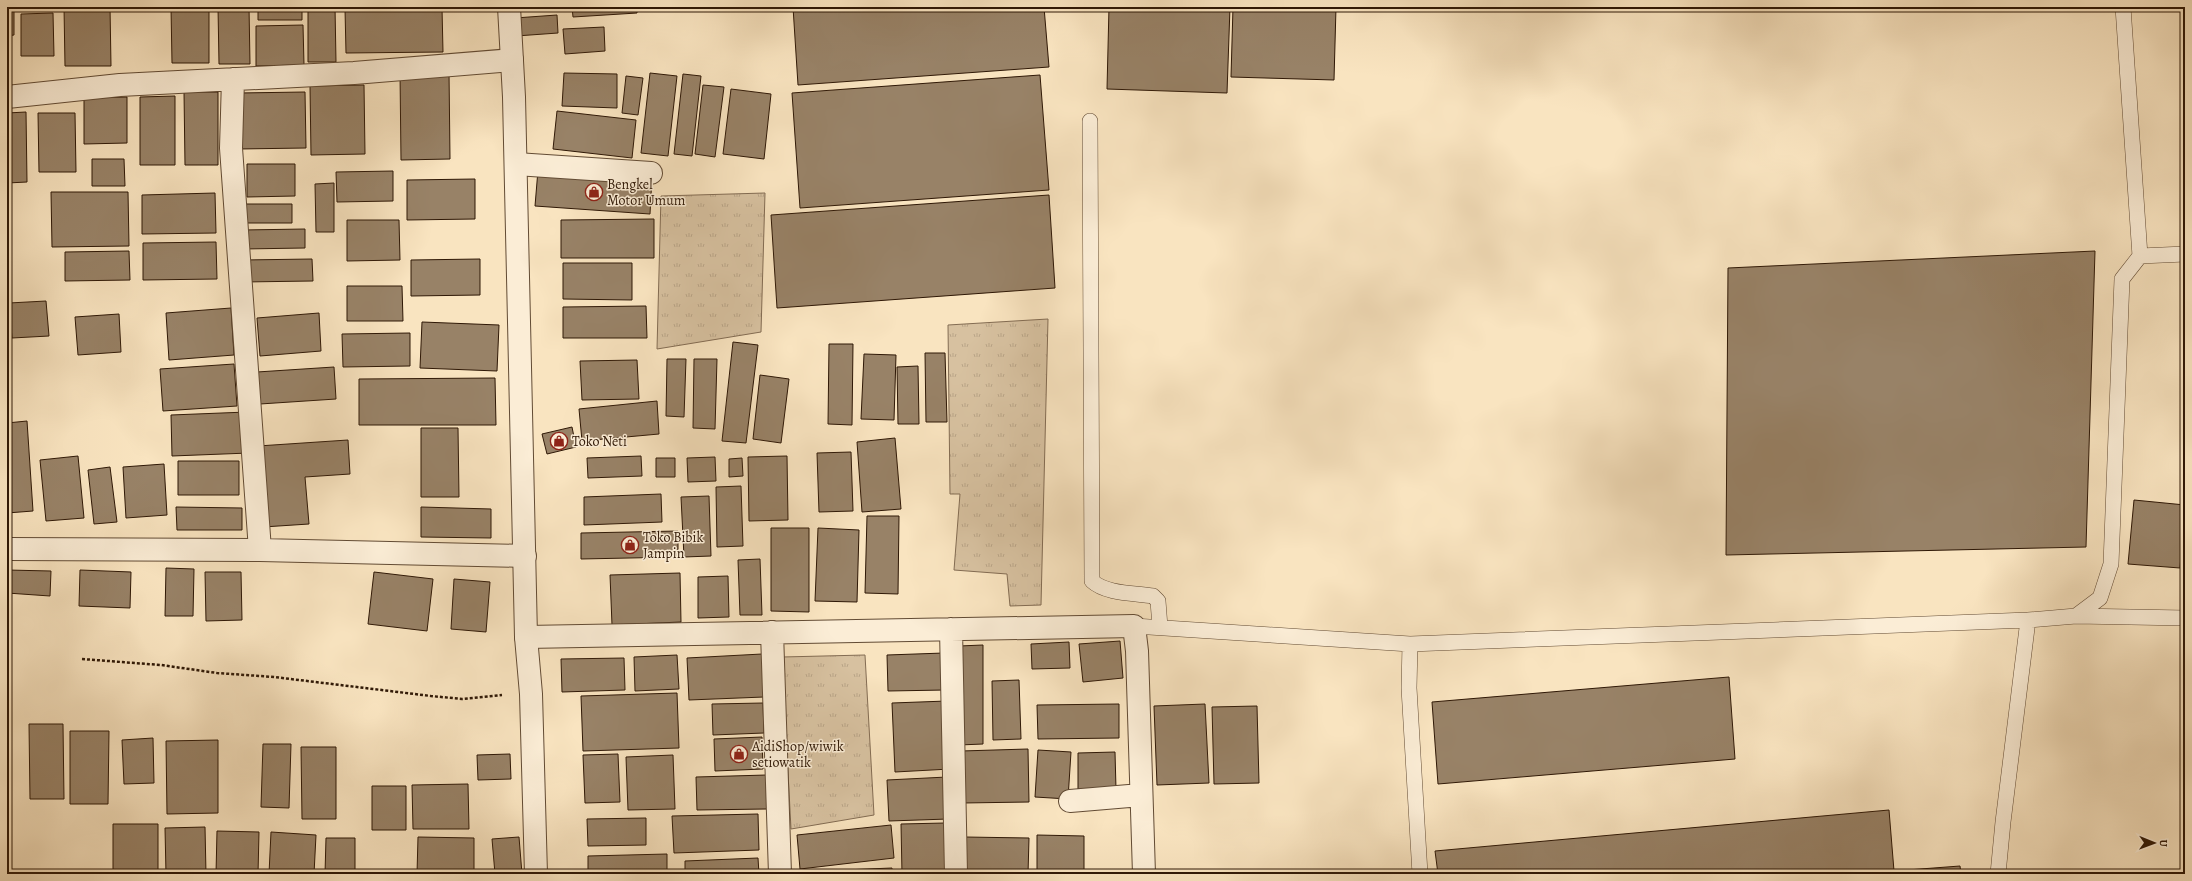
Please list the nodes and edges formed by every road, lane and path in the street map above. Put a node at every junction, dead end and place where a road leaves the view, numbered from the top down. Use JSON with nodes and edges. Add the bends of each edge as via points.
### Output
{"nodes":[{"id":1,"x":509,"y":7,"type":"edge"},
{"id":2,"x":2123,"y":7,"type":"edge"},
{"id":3,"x":512,"y":60,"type":"junction"},
{"id":4,"x":233,"y":79,"type":"junction"},
{"id":5,"x":7,"y":98,"type":"edge"},
{"id":6,"x":1090,"y":121,"type":"dead end"},
{"id":7,"x":516,"y":164,"type":"junction"},
{"id":8,"x":651,"y":173,"type":"dead end"},
{"id":9,"x":2185,"y":254,"type":"edge"},
{"id":10,"x":2140,"y":256,"type":"junction"},
{"id":11,"x":7,"y":549,"type":"edge"},
{"id":12,"x":260,"y":550,"type":"junction"},
{"id":13,"x":525,"y":556,"type":"junction"},
{"id":14,"x":2076,"y":616,"type":"junction"},
{"id":15,"x":2185,"y":618,"type":"edge"},
{"id":16,"x":2028,"y":620,"type":"junction"},
{"id":17,"x":1134,"y":626,"type":"junction"},
{"id":18,"x":1160,"y":627,"type":"junction"},
{"id":19,"x":951,"y":629,"type":"junction"},
{"id":20,"x":772,"y":632,"type":"junction"},
{"id":21,"x":526,"y":637,"type":"junction"},
{"id":22,"x":1410,"y":644,"type":"junction"},
{"id":23,"x":82,"y":659,"type":"dead end"},
{"id":24,"x":531,"y":694,"type":"junction"},
{"id":25,"x":1141,"y":796,"type":"junction"},
{"id":26,"x":1070,"y":801,"type":"dead end"},
{"id":27,"x":536,"y":874,"type":"edge"},
{"id":28,"x":780,"y":874,"type":"edge"},
{"id":29,"x":956,"y":874,"type":"edge"},
{"id":30,"x":1144,"y":874,"type":"edge"},
{"id":31,"x":1420,"y":874,"type":"edge"},
{"id":32,"x":1998,"y":874,"type":"edge"}],
"edges":[{"from":1,"to":3,"type":"street"},
{"from":2,"to":10,"type":"lane"},
{"from":3,"to":4,"type":"street","via":[[354,73]]},
{"from":3,"to":7,"type":"street"},
{"from":4,"to":5,"type":"street","via":[[120,85]]},
{"from":4,"to":12,"type":"street","via":[[231,148]]},
{"from":6,"to":18,"type":"lane","via":[[1092,581],[1096,585],[1110,589],[1153,596],[1158,601]]},
{"from":7,"to":8,"type":"street"},
{"from":7,"to":13,"type":"street"},
{"from":9,"to":10,"type":"lane"},
{"from":10,"to":14,"type":"lane","via":[[2122,280],[2111,564],[2100,598]]},
{"from":11,"to":12,"type":"street"},
{"from":12,"to":13,"type":"street"},
{"from":13,"to":21,"type":"street"},
{"from":14,"to":15,"type":"lane"},
{"from":14,"to":16,"type":"lane"},
{"from":16,"to":22,"type":"lane"},
{"from":16,"to":32,"type":"lane"},
{"from":17,"to":18,"type":"lane"},
{"from":17,"to":19,"type":"street"},
{"from":17,"to":25,"type":"street"},
{"from":18,"to":22,"type":"lane"},
{"from":19,"to":20,"type":"street"},
{"from":19,"to":29,"type":"street"},
{"from":20,"to":21,"type":"street"},
{"from":20,"to":28,"type":"street"},
{"from":21,"to":24,"type":"street"},
{"from":22,"to":31,"type":"lane","via":[[1409,688]]},
{"from":23,"to":24,"type":"path","via":[[161,665],[462,699]]},
{"from":24,"to":27,"type":"street"},
{"from":25,"to":26,"type":"street"},
{"from":25,"to":30,"type":"street"}]}
